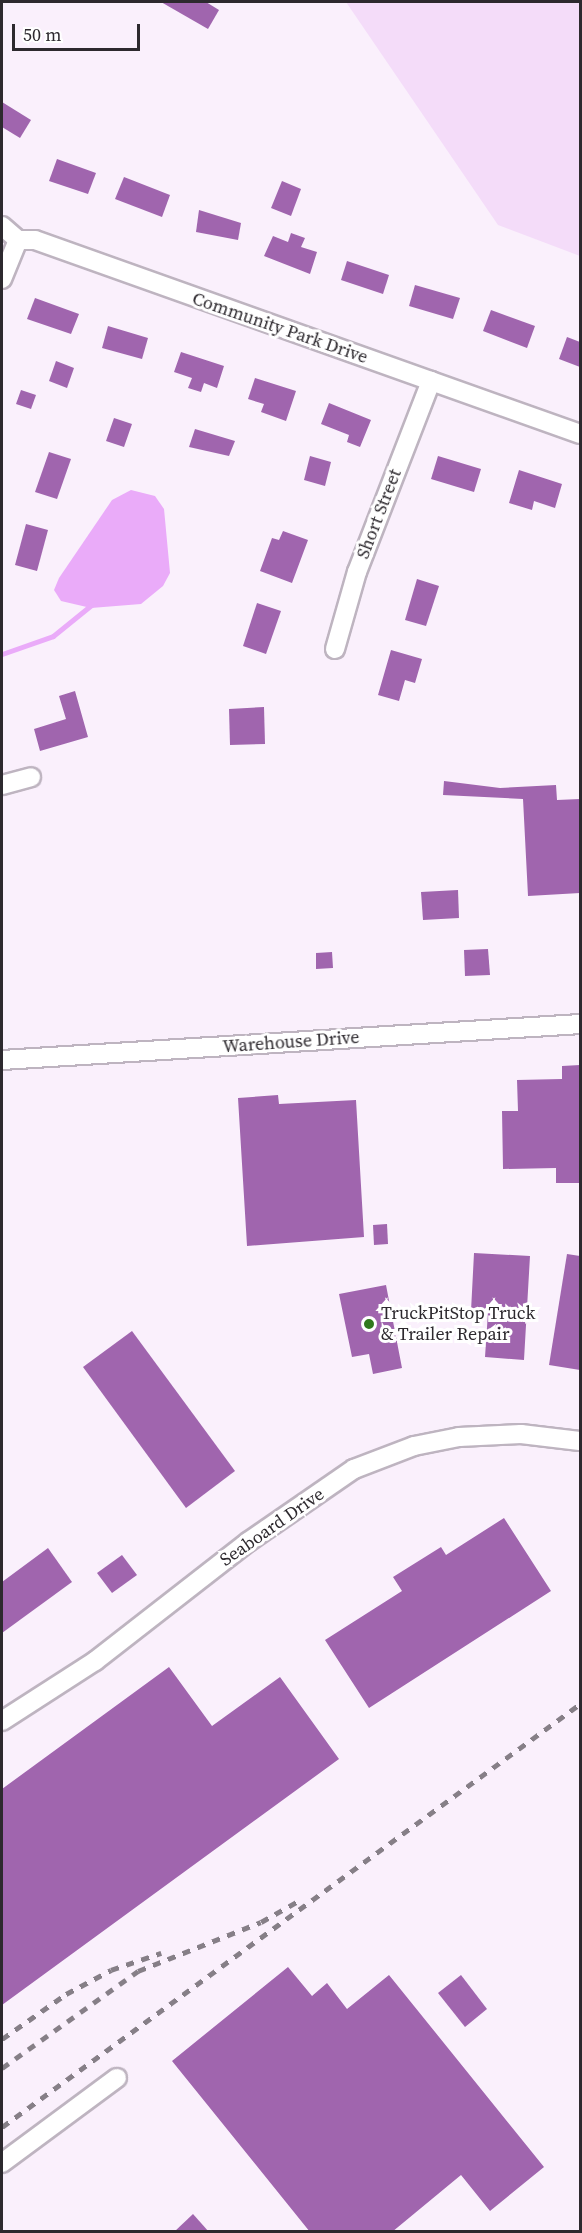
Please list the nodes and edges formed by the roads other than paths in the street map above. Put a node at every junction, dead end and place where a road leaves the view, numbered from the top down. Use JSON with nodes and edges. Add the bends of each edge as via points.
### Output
{"nodes":[{"id":1,"x":2,"y":226,"type":"edge"},
{"id":2,"x":18,"y":240,"type":"junction"},
{"id":3,"x":2,"y":279,"type":"edge"},
{"id":4,"x":431,"y":381,"type":"junction"},
{"id":5,"x":580,"y":434,"type":"edge"},
{"id":6,"x":335,"y":649,"type":"dead end"},
{"id":7,"x":31,"y":777,"type":"dead end"},
{"id":8,"x":2,"y":785,"type":"edge"},
{"id":9,"x":580,"y":1024,"type":"edge"},
{"id":10,"x":2,"y":1060,"type":"edge"},
{"id":11,"x":580,"y":1441,"type":"edge"},
{"id":12,"x":2,"y":1721,"type":"edge"},
{"id":13,"x":117,"y":2078,"type":"dead end"},
{"id":14,"x":2,"y":2163,"type":"edge"}],
"edges":[{"from":1,"to":2,"type":"street"},
{"from":2,"to":3,"type":"street"},
{"from":2,"to":4,"type":"street","name":"Community Park Drive","via":[[35,240]]},
{"from":4,"to":5,"type":"street","name":"Community Park Drive"},
{"from":4,"to":6,"type":"street","name":"Short Street","via":[[357,572]]},
{"from":7,"to":8,"type":"street"},
{"from":9,"to":10,"type":"street","name":"Warehouse Drive"},
{"from":11,"to":12,"type":"street","name":"Seaboard Drive","via":[[521,1434],[459,1437],[414,1446],[354,1469],[248,1542],[95,1661]]},
{"from":13,"to":14,"type":"street"}]}
